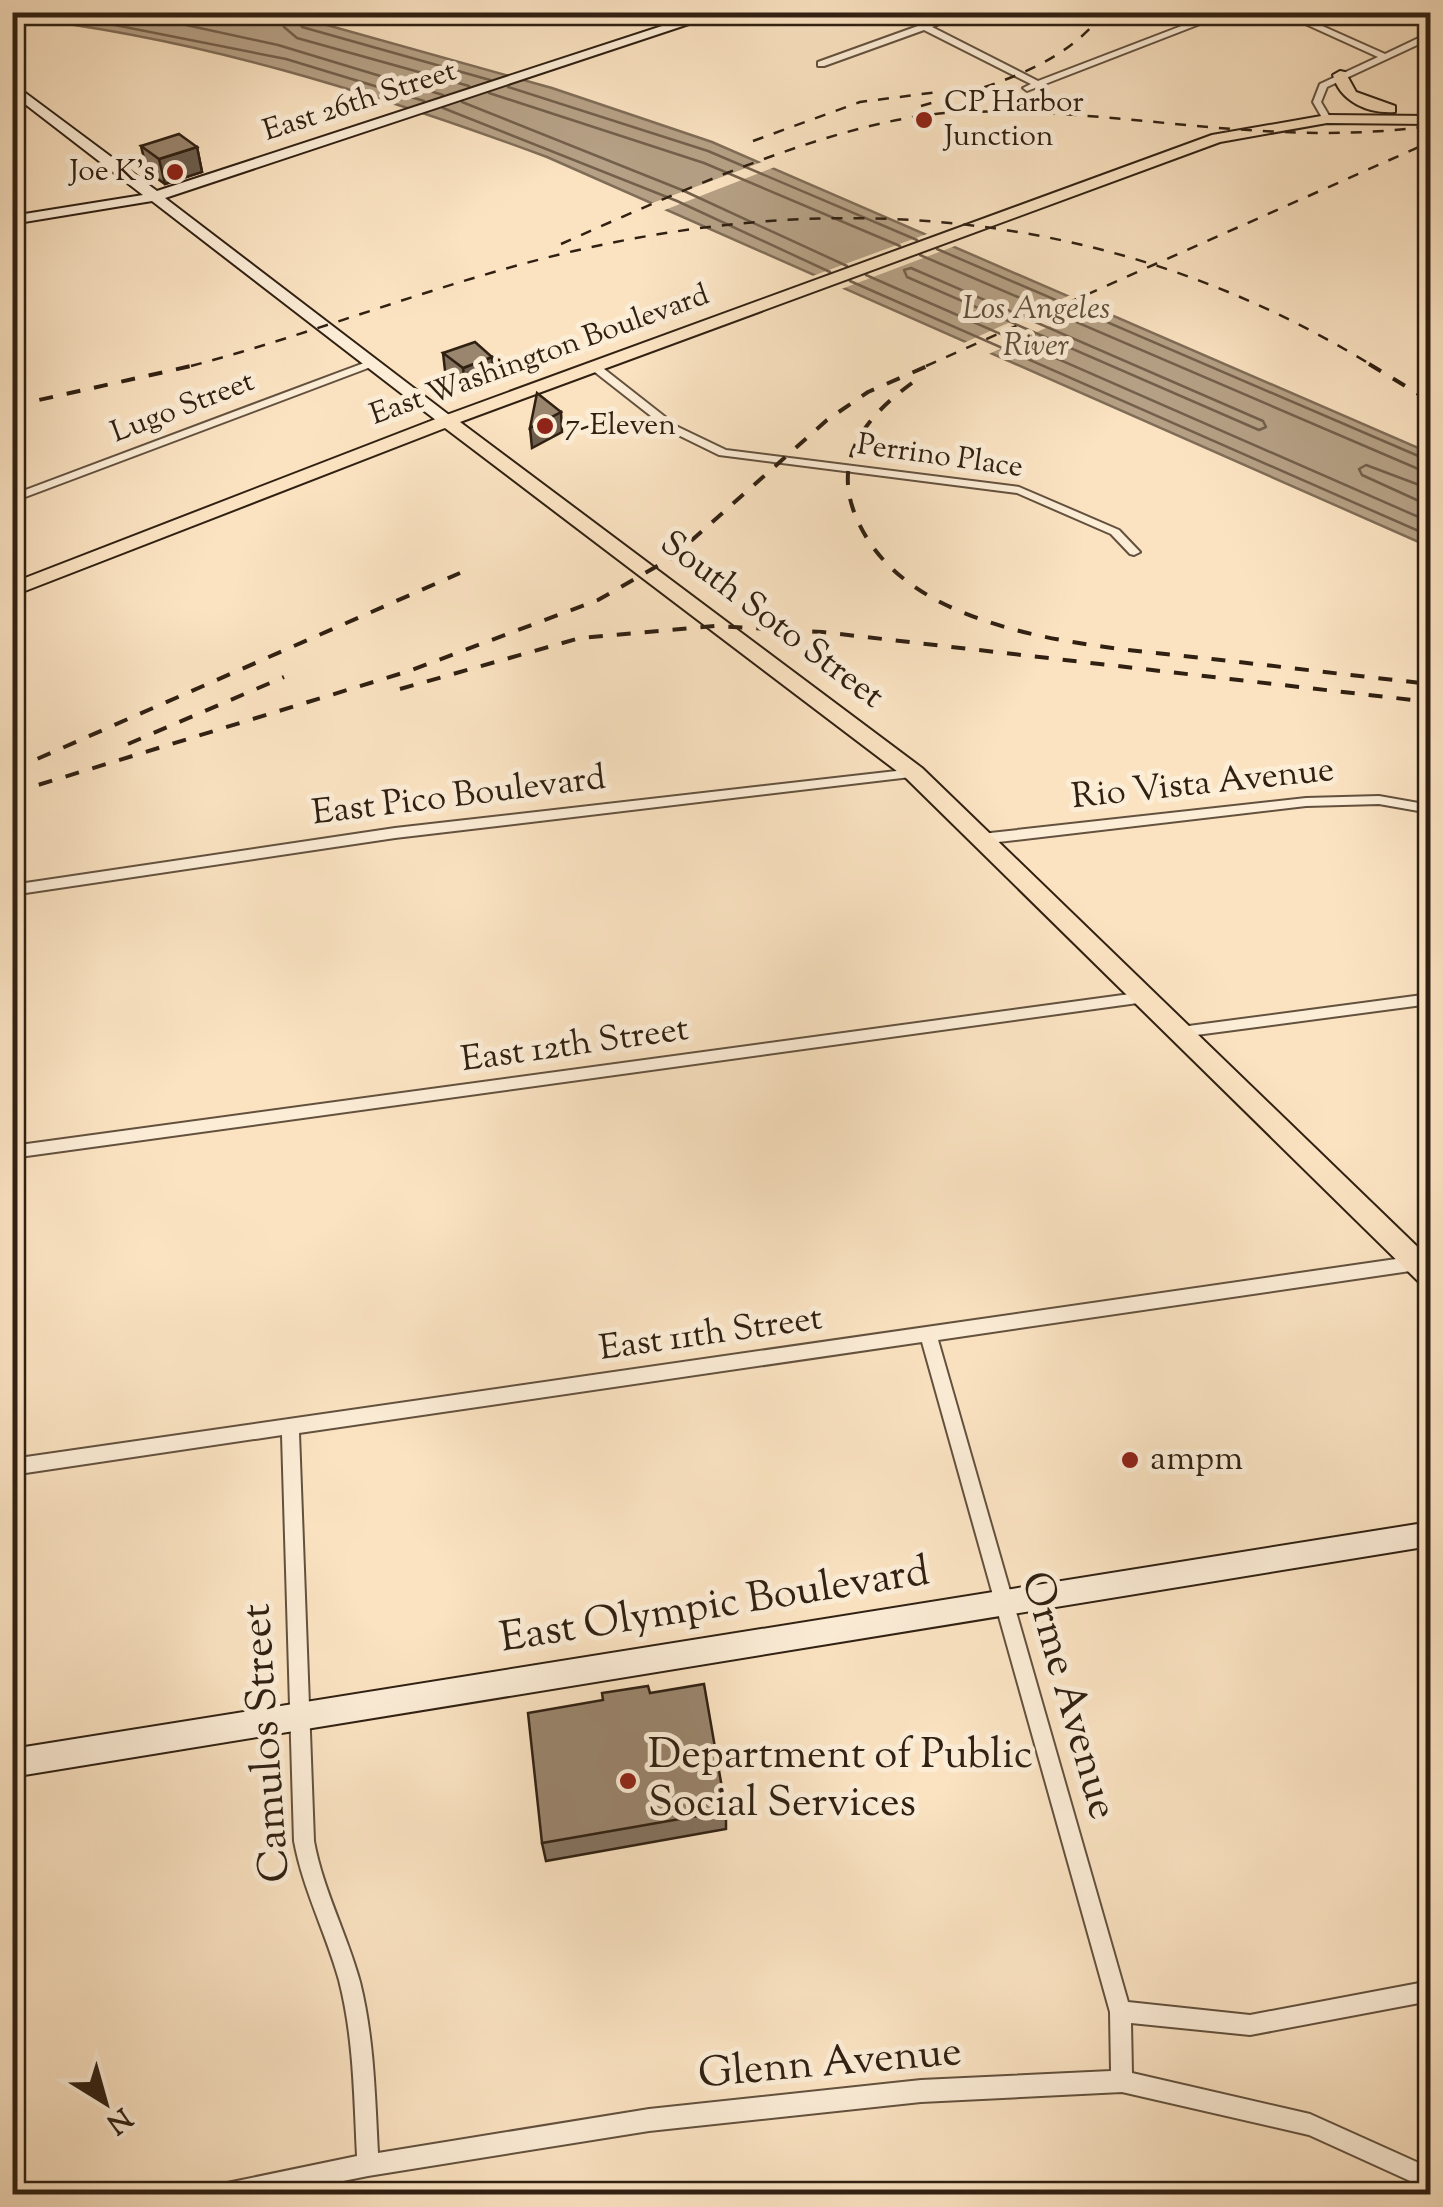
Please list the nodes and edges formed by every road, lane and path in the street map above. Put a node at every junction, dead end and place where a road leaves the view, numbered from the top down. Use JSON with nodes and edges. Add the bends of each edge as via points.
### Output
{"nodes":[{"id":1,"x":718,"y":12,"type":"edge"},
{"id":2,"x":896,"y":12,"type":"edge"},
{"id":3,"x":966,"y":12,"type":"edge"},
{"id":4,"x":1227,"y":12,"type":"edge"},
{"id":5,"x":1283,"y":12,"type":"edge"},
{"id":6,"x":924,"y":27,"type":"junction"},
{"id":7,"x":1430,"y":36,"type":"edge"},
{"id":8,"x":1382,"y":56,"type":"junction"},
{"id":9,"x":821,"y":64,"type":"dead end"},
{"id":10,"x":1340,"y":75,"type":"junction"},
{"id":11,"x":1038,"y":84,"type":"junction"},
{"id":12,"x":12,"y":88,"type":"edge"},
{"id":13,"x":1027,"y":88,"type":"dead end"},
{"id":14,"x":1390,"y":109,"type":"junction"},
{"id":15,"x":1430,"y":111,"type":"edge"},
{"id":16,"x":1324,"y":114,"type":"junction"},
{"id":17,"x":1430,"y":120,"type":"edge"},
{"id":18,"x":120,"y":172,"type":"junction"},
{"id":19,"x":154,"y":197,"type":"junction"},
{"id":20,"x":88,"y":207,"type":"junction"},
{"id":21,"x":12,"y":220,"type":"edge"},
{"id":22,"x":372,"y":364,"type":"junction"},
{"id":23,"x":595,"y":367,"type":"junction"},
{"id":24,"x":447,"y":421,"type":"junction"},
{"id":25,"x":12,"y":498,"type":"edge"},
{"id":26,"x":1134,"y":552,"type":"dead end"},
{"id":27,"x":12,"y":590,"type":"edge"},
{"id":28,"x":914,"y":773,"type":"junction"},
{"id":29,"x":1430,"y":809,"type":"edge"},
{"id":30,"x":982,"y":839,"type":"junction"},
{"id":31,"x":12,"y":890,"type":"edge"},
{"id":32,"x":1145,"y":997,"type":"junction"},
{"id":33,"x":1430,"y":999,"type":"edge"},
{"id":34,"x":1181,"y":1032,"type":"junction"},
{"id":35,"x":12,"y":1152,"type":"edge"},
{"id":36,"x":1424,"y":1269,"type":"edge"},
{"id":37,"x":928,"y":1334,"type":"junction"},
{"id":38,"x":290,"y":1428,"type":"junction"},
{"id":39,"x":12,"y":1467,"type":"edge"},
{"id":40,"x":1430,"y":1534,"type":"edge"},
{"id":41,"x":1001,"y":1604,"type":"junction"},
{"id":42,"x":297,"y":1719,"type":"junction"},
{"id":43,"x":12,"y":1763,"type":"edge"},
{"id":44,"x":1430,"y":1991,"type":"edge"},
{"id":45,"x":1120,"y":2012,"type":"junction"},
{"id":46,"x":1122,"y":2081,"type":"junction"},
{"id":47,"x":368,"y":2166,"type":"junction"},
{"id":48,"x":1430,"y":2179,"type":"edge"},
{"id":49,"x":227,"y":2194,"type":"edge"}],
"edges":[{"from":1,"to":19,"type":"main road","name":"East 26th Street"},
{"from":2,"to":6,"type":"street"},
{"from":3,"to":6,"type":"street"},
{"from":4,"to":11,"type":"street"},
{"from":5,"to":8,"type":"street"},
{"from":6,"to":9,"type":"street"},
{"from":6,"to":11,"type":"street"},
{"from":7,"to":8,"type":"street"},
{"from":8,"to":10,"type":"street"},
{"from":10,"to":14,"type":"main road","via":[[1351,96]]},
{"from":10,"to":16,"type":"street","via":[[1317,96]]},
{"from":11,"to":13,"type":"street"},
{"from":12,"to":18,"type":"main road","name":"South Soto Street"},
{"from":14,"to":15,"type":"main road","name":"East Washington Boulevard"},
{"from":14,"to":16,"type":"main road","name":"East Washington Boulevard"},
{"from":16,"to":17,"type":"main road","name":"East Washington Boulevard"},
{"from":16,"to":23,"type":"main road","name":"East Washington Boulevard","via":[[1214,126],[1096,172],[1090,182]]},
{"from":18,"to":19,"type":"main road","name":"South Soto Street"},
{"from":18,"to":20,"type":"main road","via":[[110,191]]},
{"from":19,"to":20,"type":"main road","name":"East 26th Street"},
{"from":19,"to":22,"type":"main road","name":"South Soto Street"},
{"from":20,"to":21,"type":"main road","name":"East 26th Street"},
{"from":22,"to":24,"type":"main road","name":"South Soto Street"},
{"from":22,"to":25,"type":"street","name":"Lugo Street"},
{"from":23,"to":24,"type":"main road","name":"East Washington Boulevard"},
{"from":23,"to":26,"type":"street","name":"Perrino Place","via":[[674,429],[735,456],[1020,490],[1115,532]]},
{"from":24,"to":27,"type":"main road","name":"East Washington Boulevard"},
{"from":24,"to":28,"type":"main road","name":"South Soto Street"},
{"from":28,"to":30,"type":"main road","name":"South Soto Street"},
{"from":28,"to":31,"type":"street","name":"East Pico Boulevard","via":[[395,833]]},
{"from":29,"to":30,"type":"street","name":"Rio Vista Avenue","via":[[1379,800],[1320,802]]},
{"from":30,"to":32,"type":"main road","name":"South Soto Street"},
{"from":32,"to":34,"type":"main road","name":"South Soto Street"},
{"from":32,"to":35,"type":"street","name":"East 12th Street"},
{"from":33,"to":34,"type":"street"},
{"from":34,"to":36,"type":"main road","name":"South Soto Street"},
{"from":36,"to":37,"type":"street","name":"East 11th Street"},
{"from":37,"to":38,"type":"street","name":"East 11th Street"},
{"from":37,"to":41,"type":"street","name":"Orme Avenue"},
{"from":38,"to":39,"type":"street","name":"East 11th Street"},
{"from":38,"to":42,"type":"street","name":"Camulos Street"},
{"from":40,"to":41,"type":"main road","name":"East Olympic Boulevard"},
{"from":41,"to":42,"type":"main road","name":"East Olympic Boulevard"},
{"from":41,"to":45,"type":"street","name":"Orme Avenue"},
{"from":42,"to":43,"type":"main road","name":"East Olympic Boulevard"},
{"from":42,"to":47,"type":"street","name":"Camulos Street","via":[[309,1875],[350,1985]]},
{"from":44,"to":45,"type":"street","via":[[1250,2025]]},
{"from":45,"to":46,"type":"street","name":"Orme Avenue"},
{"from":46,"to":47,"type":"street","name":"Glenn Avenue","via":[[921,2091],[649,2120]]},
{"from":46,"to":48,"type":"street","name":"Glenn Avenue","via":[[1310,2124]]},
{"from":47,"to":49,"type":"street","name":"Glenn Avenue"}]}
